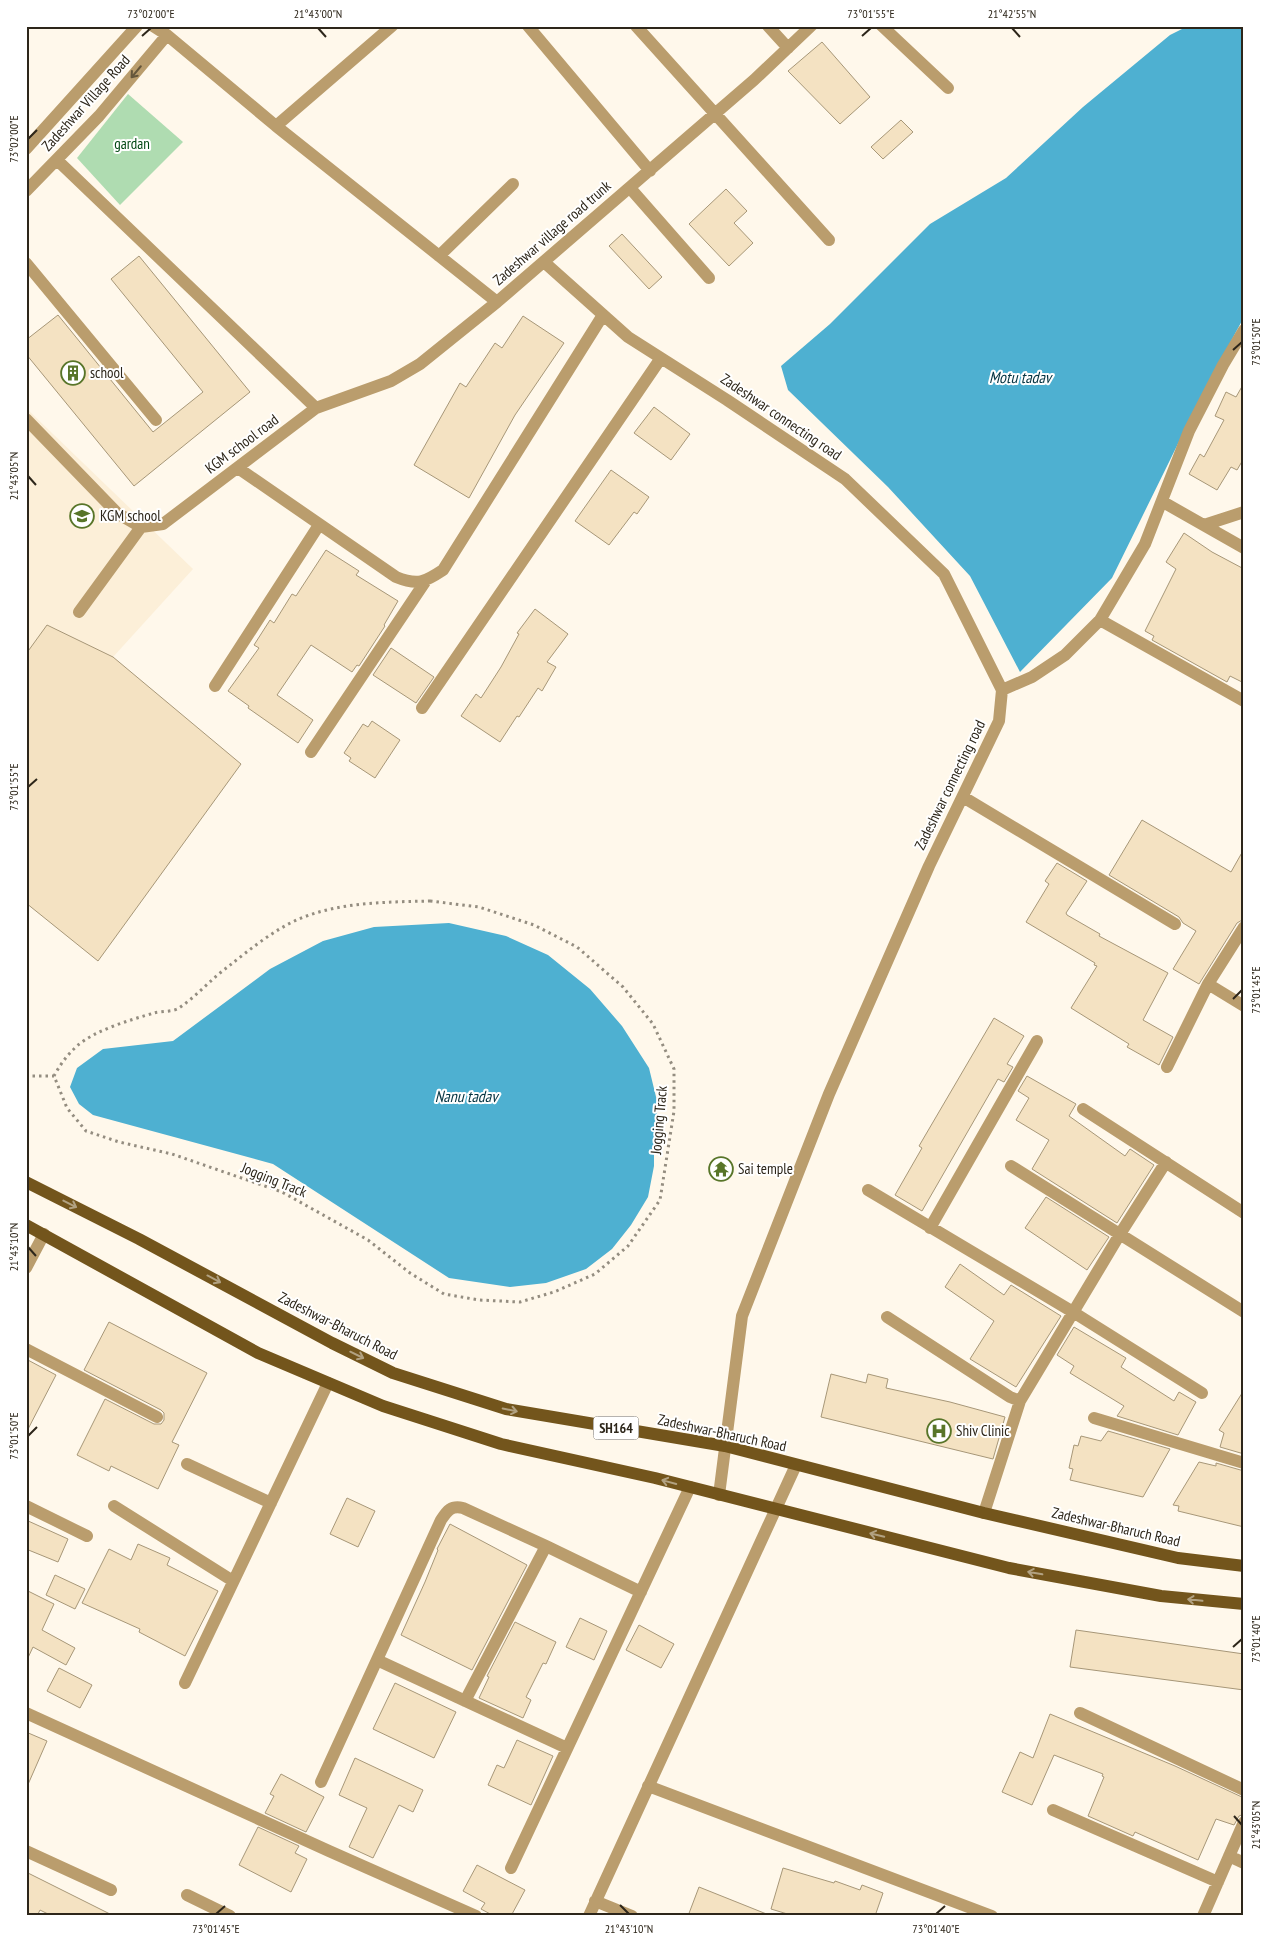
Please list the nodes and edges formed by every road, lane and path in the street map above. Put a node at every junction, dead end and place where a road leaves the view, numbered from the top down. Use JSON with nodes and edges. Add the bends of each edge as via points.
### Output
{"nodes":[{"id":1,"x":137,"y":26,"type":"edge"},
{"id":2,"x":153,"y":26,"type":"edge"},
{"id":3,"x":392,"y":26,"type":"edge"},
{"id":4,"x":528,"y":26,"type":"edge"},
{"id":5,"x":636,"y":26,"type":"edge"},
{"id":6,"x":768,"y":26,"type":"edge"},
{"id":7,"x":811,"y":26,"type":"edge"},
{"id":8,"x":882,"y":26,"type":"edge"},
{"id":9,"x":167,"y":35,"type":"junction"},
{"id":10,"x":788,"y":48,"type":"junction"},
{"id":11,"x":948,"y":88,"type":"dead end"},
{"id":12,"x":716,"y":114,"type":"junction"},
{"id":13,"x":276,"y":126,"type":"junction"},
{"id":14,"x":26,"y":149,"type":"edge"},
{"id":15,"x":57,"y":160,"type":"junction"},
{"id":16,"x":650,"y":170,"type":"junction"},
{"id":17,"x":513,"y":184,"type":"dead end"},
{"id":18,"x":630,"y":188,"type":"junction"},
{"id":19,"x":26,"y":191,"type":"edge"},
{"id":20,"x":829,"y":240,"type":"dead end"},
{"id":21,"x":440,"y":256,"type":"junction"},
{"id":22,"x":544,"y":262,"type":"junction"},
{"id":23,"x":26,"y":263,"type":"edge"},
{"id":24,"x":709,"y":278,"type":"dead end"},
{"id":25,"x":497,"y":302,"type":"junction"},
{"id":26,"x":603,"y":315,"type":"junction"},
{"id":27,"x":1244,"y":330,"type":"edge"},
{"id":28,"x":661,"y":358,"type":"junction"},
{"id":29,"x":316,"y":408,"type":"junction"},
{"id":30,"x":26,"y":419,"type":"edge"},
{"id":31,"x":156,"y":420,"type":"dead end"},
{"id":32,"x":238,"y":468,"type":"junction"},
{"id":33,"x":1163,"y":502,"type":"junction"},
{"id":34,"x":1244,"y":512,"type":"edge"},
{"id":35,"x":319,"y":524,"type":"junction"},
{"id":36,"x":1204,"y":525,"type":"junction"},
{"id":37,"x":141,"y":527,"type":"junction"},
{"id":38,"x":1244,"y":548,"type":"edge"},
{"id":39,"x":425,"y":582,"type":"junction"},
{"id":40,"x":79,"y":612,"type":"dead end"},
{"id":41,"x":1100,"y":620,"type":"junction"},
{"id":42,"x":215,"y":686,"type":"dead end"},
{"id":43,"x":1002,"y":690,"type":"junction"},
{"id":44,"x":1244,"y":701,"type":"edge"},
{"id":45,"x":422,"y":708,"type":"dead end"},
{"id":46,"x":311,"y":752,"type":"dead end"},
{"id":47,"x":962,"y":797,"type":"junction"},
{"id":48,"x":1176,"y":924,"type":"dead end"},
{"id":49,"x":1244,"y":927,"type":"edge"},
{"id":50,"x":1208,"y":984,"type":"junction"},
{"id":51,"x":1244,"y":1006,"type":"edge"},
{"id":52,"x":1037,"y":1041,"type":"dead end"},
{"id":53,"x":1167,"y":1067,"type":"dead end"},
{"id":54,"x":26,"y":1076,"type":"edge"},
{"id":55,"x":54,"y":1076,"type":"junction"},
{"id":56,"x":1083,"y":1109,"type":"dead end"},
{"id":57,"x":1166,"y":1162,"type":"junction"},
{"id":58,"x":1011,"y":1166,"type":"dead end"},
{"id":59,"x":26,"y":1182,"type":"edge"},
{"id":60,"x":868,"y":1190,"type":"dead end"},
{"id":61,"x":1244,"y":1213,"type":"edge"},
{"id":62,"x":26,"y":1225,"type":"edge"},
{"id":63,"x":930,"y":1228,"type":"junction"},
{"id":64,"x":44,"y":1234,"type":"junction"},
{"id":65,"x":1120,"y":1234,"type":"junction"},
{"id":66,"x":26,"y":1268,"type":"edge"},
{"id":67,"x":1074,"y":1312,"type":"junction"},
{"id":68,"x":1244,"y":1312,"type":"edge"},
{"id":69,"x":887,"y":1317,"type":"dead end"},
{"id":70,"x":26,"y":1348,"type":"edge"},
{"id":71,"x":328,"y":1383,"type":"junction"},
{"id":72,"x":1202,"y":1393,"type":"dead end"},
{"id":73,"x":1020,"y":1402,"type":"junction"},
{"id":74,"x":157,"y":1418,"type":"dead end"},
{"id":75,"x":1094,"y":1418,"type":"dead end"},
{"id":76,"x":725,"y":1446,"type":"junction"},
{"id":77,"x":1244,"y":1463,"type":"edge"},
{"id":78,"x":187,"y":1464,"type":"dead end"},
{"id":79,"x":796,"y":1465,"type":"junction"},
{"id":80,"x":690,"y":1487,"type":"junction"},
{"id":81,"x":719,"y":1495,"type":"junction"},
{"id":82,"x":271,"y":1503,"type":"junction"},
{"id":83,"x":26,"y":1506,"type":"edge"},
{"id":84,"x":114,"y":1506,"type":"dead end"},
{"id":85,"x":776,"y":1510,"type":"junction"},
{"id":86,"x":984,"y":1513,"type":"junction"},
{"id":87,"x":87,"y":1536,"type":"dead end"},
{"id":88,"x":546,"y":1546,"type":"junction"},
{"id":89,"x":1244,"y":1566,"type":"edge"},
{"id":90,"x":233,"y":1581,"type":"junction"},
{"id":91,"x":640,"y":1592,"type":"junction"},
{"id":92,"x":1244,"y":1604,"type":"edge"},
{"id":93,"x":377,"y":1660,"type":"junction"},
{"id":94,"x":184,"y":1683,"type":"dead end"},
{"id":95,"x":465,"y":1701,"type":"junction"},
{"id":96,"x":26,"y":1713,"type":"edge"},
{"id":97,"x":1080,"y":1713,"type":"dead end"},
{"id":98,"x":567,"y":1748,"type":"junction"},
{"id":99,"x":321,"y":1782,"type":"dead end"},
{"id":100,"x":648,"y":1786,"type":"junction"},
{"id":101,"x":1244,"y":1790,"type":"edge"},
{"id":102,"x":1053,"y":1810,"type":"dead end"},
{"id":103,"x":1244,"y":1822,"type":"edge"},
{"id":104,"x":26,"y":1851,"type":"edge"},
{"id":105,"x":1229,"y":1856,"type":"junction"},
{"id":106,"x":1244,"y":1863,"type":"edge"},
{"id":107,"x":511,"y":1868,"type":"dead end"},
{"id":108,"x":1218,"y":1882,"type":"junction"},
{"id":109,"x":111,"y":1890,"type":"dead end"},
{"id":110,"x":187,"y":1895,"type":"dead end"},
{"id":111,"x":596,"y":1901,"type":"junction"},
{"id":112,"x":230,"y":1916,"type":"edge"},
{"id":113,"x":476,"y":1916,"type":"edge"},
{"id":114,"x":589,"y":1916,"type":"edge"},
{"id":115,"x":632,"y":1916,"type":"edge"},
{"id":116,"x":992,"y":1916,"type":"edge"},
{"id":117,"x":1203,"y":1916,"type":"edge"}],
"edges":[{"from":1,"to":14,"type":"street"},
{"from":2,"to":9,"type":"street"},
{"from":3,"to":13,"type":"street"},
{"from":4,"to":16,"type":"street"},
{"from":5,"to":12,"type":"street"},
{"from":6,"to":10,"type":"street"},
{"from":7,"to":10,"type":"street","name":"Zadeshwar village road trunk"},
{"from":8,"to":11,"type":"street"},
{"from":9,"to":13,"type":"street","name":"Zadeshwar village road trunk"},
{"from":9,"to":15,"type":"street","name":"Zadeshwar Village Road","one_way":true},
{"from":10,"to":12,"type":"street","name":"Zadeshwar village road trunk"},
{"from":12,"to":16,"type":"street","name":"Zadeshwar village road trunk"},
{"from":12,"to":20,"type":"street"},
{"from":13,"to":21,"type":"street","name":"Zadeshwar village road trunk"},
{"from":15,"to":19,"type":"street","name":"Zadeshwar Village Road"},
{"from":15,"to":29,"type":"street"},
{"from":16,"to":18,"type":"street","name":"Zadeshwar village road trunk"},
{"from":17,"to":21,"type":"street"},
{"from":18,"to":22,"type":"street","name":"Zadeshwar village road trunk"},
{"from":18,"to":24,"type":"street"},
{"from":21,"to":25,"type":"street","name":"Zadeshwar village road trunk"},
{"from":22,"to":25,"type":"street","name":"Zadeshwar village road trunk"},
{"from":22,"to":26,"type":"street","name":"Zadeshwar connecting road"},
{"from":23,"to":31,"type":"street"},
{"from":25,"to":29,"type":"street","name":"KGM school road","via":[[420,364],[391,381]]},
{"from":26,"to":28,"type":"street","name":"Zadeshwar connecting road","via":[[628,337]]},
{"from":26,"to":39,"type":"street","via":[[443,570]]},
{"from":27,"to":33,"type":"street","via":[[1189,431]]},
{"from":28,"to":43,"type":"street","name":"Zadeshwar connecting road","via":[[845,480],[944,574]]},
{"from":28,"to":45,"type":"street"},
{"from":29,"to":32,"type":"street","name":"KGM school road"},
{"from":30,"to":37,"type":"street","via":[[117,513]]},
{"from":32,"to":35,"type":"street"},
{"from":32,"to":37,"type":"street","name":"KGM school road","via":[[163,524]]},
{"from":33,"to":36,"type":"street"},
{"from":33,"to":41,"type":"street","via":[[1145,544]]},
{"from":34,"to":36,"type":"street"},
{"from":35,"to":39,"type":"street","via":[[396,577],[409,582]]},
{"from":35,"to":42,"type":"street"},
{"from":36,"to":38,"type":"street"},
{"from":37,"to":40,"type":"street"},
{"from":39,"to":46,"type":"street"},
{"from":41,"to":43,"type":"street","via":[[1065,655],[1032,677]]},
{"from":41,"to":44,"type":"street"},
{"from":43,"to":47,"type":"street","name":"Zadeshwar connecting road","via":[[999,721]]},
{"from":47,"to":48,"type":"street"},
{"from":47,"to":76,"type":"street","name":"Zadeshwar connecting road","via":[[829,1094],[742,1316]]},
{"from":49,"to":50,"type":"street"},
{"from":50,"to":51,"type":"street"},
{"from":50,"to":53,"type":"street"},
{"from":52,"to":63,"type":"street"},
{"from":54,"to":55,"type":"path"},
{"from":55,"to":55,"type":"path","name":"Jogging Track","via":[[78,1045],[125,1023],[178,1009],[256,945],[298,920],[381,902],[430,901],[479,907],[534,925],[577,948],[623,987],[653,1024],[674,1069],[674,1111],[660,1200],[628,1246],[595,1274],[554,1292],[520,1302],[479,1300],[444,1294],[410,1273],[368,1240],[282,1192],[172,1154],[86,1131],[67,1108]]},
{"from":56,"to":57,"type":"street"},
{"from":57,"to":61,"type":"street"},
{"from":57,"to":65,"type":"street"},
{"from":58,"to":65,"type":"street"},
{"from":59,"to":76,"type":"main road","name":"Zadeshwar-Bharuch Road","number":"SH164","one_way":true,"via":[[393,1373],[506,1409]]},
{"from":60,"to":63,"type":"street"},
{"from":62,"to":64,"type":"main road"},
{"from":63,"to":67,"type":"street"},
{"from":64,"to":66,"type":"street"},
{"from":64,"to":71,"type":"main road","via":[[258,1353]]},
{"from":65,"to":67,"type":"street"},
{"from":65,"to":68,"type":"street"},
{"from":67,"to":72,"type":"street"},
{"from":67,"to":73,"type":"street"},
{"from":69,"to":73,"type":"street"},
{"from":70,"to":74,"type":"street"},
{"from":80,"to":71,"type":"main road","one_way":true,"via":[[501,1444],[382,1406]]},
{"from":71,"to":82,"type":"street"},
{"from":73,"to":86,"type":"street"},
{"from":75,"to":77,"type":"street"},
{"from":76,"to":79,"type":"main road","name":"Zadeshwar-Bharuch Road","number":"SH164"},
{"from":76,"to":81,"type":"street","name":"Zadeshwar connecting road"},
{"from":78,"to":82,"type":"street"},
{"from":79,"to":85,"type":"street"},
{"from":79,"to":86,"type":"main road","name":"Zadeshwar-Bharuch Road","number":"SH164"},
{"from":80,"to":81,"type":"main road"},
{"from":80,"to":91,"type":"street"},
{"from":81,"to":85,"type":"main road"},
{"from":82,"to":90,"type":"street"},
{"from":83,"to":87,"type":"street"},
{"from":84,"to":90,"type":"street"},
{"from":92,"to":85,"type":"main road","one_way":true,"via":[[1161,1596],[1009,1568]]},
{"from":85,"to":100,"type":"street"},
{"from":86,"to":89,"type":"main road","name":"Zadeshwar-Bharuch Road","number":"SH164","via":[[1178,1558]]},
{"from":88,"to":91,"type":"street"},
{"from":88,"to":93,"type":"street","via":[[463,1508],[450,1508],[441,1520]]},
{"from":88,"to":95,"type":"street"},
{"from":90,"to":94,"type":"street"},
{"from":91,"to":98,"type":"street"},
{"from":93,"to":95,"type":"street"},
{"from":93,"to":99,"type":"street"},
{"from":95,"to":98,"type":"street"},
{"from":96,"to":113,"type":"street"},
{"from":97,"to":101,"type":"street"},
{"from":98,"to":107,"type":"street"},
{"from":100,"to":111,"type":"street"},
{"from":100,"to":116,"type":"street"},
{"from":102,"to":108,"type":"street"},
{"from":103,"to":105,"type":"street"},
{"from":104,"to":109,"type":"street"},
{"from":105,"to":106,"type":"street"},
{"from":105,"to":108,"type":"street"},
{"from":108,"to":117,"type":"street"},
{"from":110,"to":112,"type":"street"},
{"from":111,"to":114,"type":"street"},
{"from":111,"to":115,"type":"street"}]}
